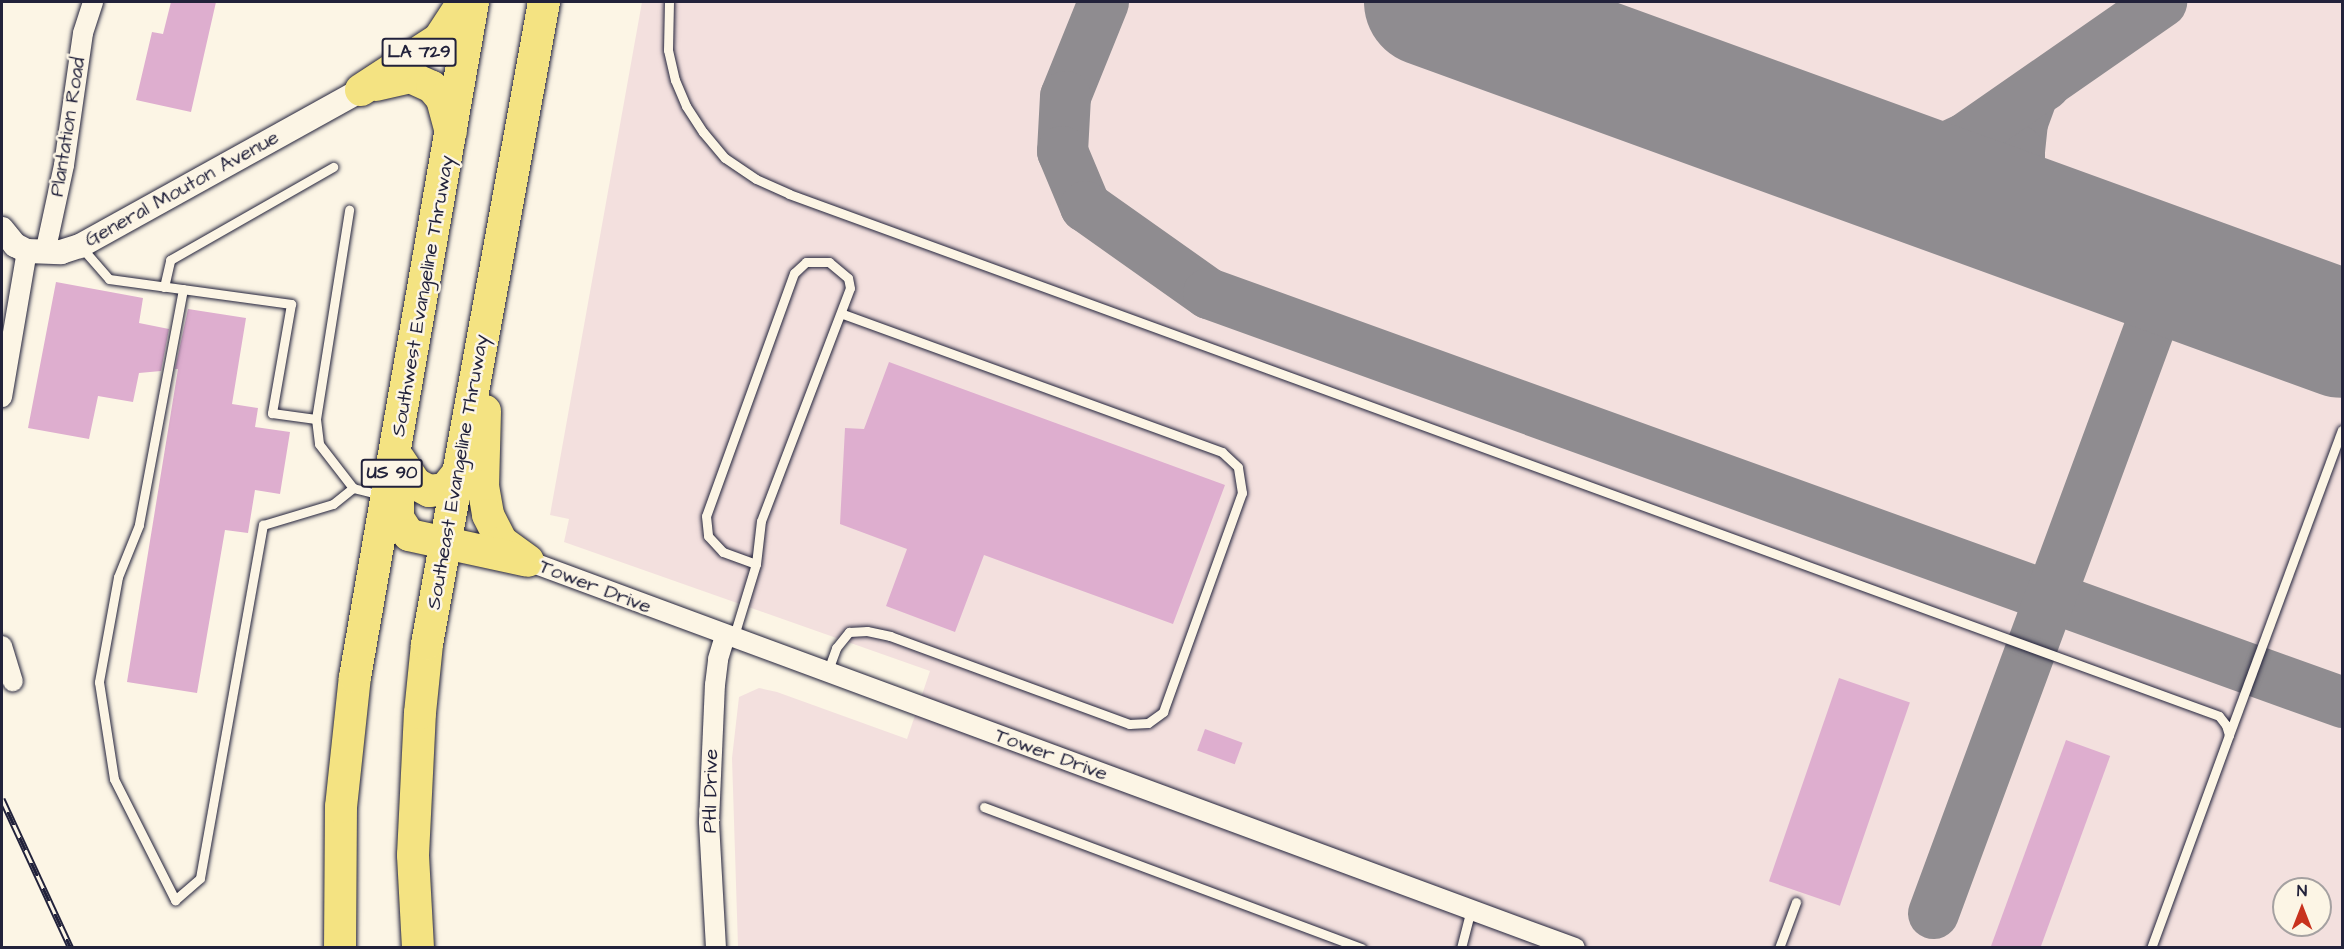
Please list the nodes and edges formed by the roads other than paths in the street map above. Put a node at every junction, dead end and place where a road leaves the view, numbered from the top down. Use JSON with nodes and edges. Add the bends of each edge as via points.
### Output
{"nodes":[{"id":1,"x":93,"y":2,"type":"edge"},
{"id":2,"x":463,"y":2,"type":"edge"},
{"id":3,"x":473,"y":2,"type":"edge"},
{"id":4,"x":544,"y":2,"type":"edge"},
{"id":5,"x":669,"y":2,"type":"edge"},
{"id":6,"x":361,"y":90,"type":"junction"},
{"id":7,"x":452,"y":135,"type":"junction"},
{"id":8,"x":333,"y":167,"type":"dead end"},
{"id":9,"x":349,"y":210,"type":"dead end"},
{"id":10,"x":2,"y":230,"type":"edge"},
{"id":11,"x":80,"y":246,"type":"junction"},
{"id":12,"x":36,"y":252,"type":"junction"},
{"id":13,"x":164,"y":286,"type":"junction"},
{"id":14,"x":183,"y":289,"type":"junction"},
{"id":15,"x":487,"y":313,"type":"junction"},
{"id":16,"x":842,"y":314,"type":"junction"},
{"id":17,"x":2,"y":397,"type":"edge"},
{"id":18,"x":316,"y":419,"type":"junction"},
{"id":19,"x":2343,"y":430,"type":"edge"},
{"id":20,"x":399,"y":446,"type":"junction"},
{"id":21,"x":458,"y":473,"type":"junction"},
{"id":22,"x":353,"y":488,"type":"junction"},
{"id":23,"x":387,"y":496,"type":"junction"},
{"id":24,"x":445,"y":545,"type":"junction"},
{"id":25,"x":528,"y":561,"type":"junction"},
{"id":26,"x":756,"y":564,"type":"junction"},
{"id":27,"x":729,"y":637,"type":"junction"},
{"id":28,"x":2,"y":646,"type":"edge"},
{"id":29,"x":826,"y":673,"type":"junction"},
{"id":30,"x":13,"y":681,"type":"dead end"},
{"id":31,"x":2229,"y":735,"type":"junction"},
{"id":32,"x":984,"y":807,"type":"dead end"},
{"id":33,"x":1796,"y":902,"type":"dead end"},
{"id":34,"x":1471,"y":909,"type":"junction"},
{"id":35,"x":1567,"y":946,"type":"edge"},
{"id":36,"x":340,"y":948,"type":"edge"},
{"id":37,"x":418,"y":948,"type":"edge"},
{"id":38,"x":716,"y":948,"type":"edge"},
{"id":39,"x":1362,"y":948,"type":"edge"},
{"id":40,"x":1461,"y":948,"type":"edge"},
{"id":41,"x":1779,"y":948,"type":"edge"},
{"id":42,"x":2151,"y":948,"type":"edge"}],
"edges":[{"from":1,"to":12,"type":"street","name":"Plantation Road","via":[[83,33],[64,165]]},
{"from":2,"to":6,"type":"highway","number":"LA 729","via":[[439,39]]},
{"from":3,"to":7,"type":"highway","name":"Southwest Evangeline Thruway","number":"US 90"},
{"from":4,"to":15,"type":"highway","name":"Southeast Evangeline Thruway"},
{"from":5,"to":31,"type":"lane","via":[[668,50],[686,105],[725,158],[764,183],[2208,710],[2226,725]]},
{"from":6,"to":7,"type":"highway","number":"LA 729","via":[[398,78],[418,79],[442,99]]},
{"from":6,"to":11,"type":"street","name":"General Mouton Avenue","number":"LA 729"},
{"from":7,"to":20,"type":"highway","name":"Southwest Evangeline Thruway","number":"US 90"},
{"from":8,"to":13,"type":"lane","via":[[170,260]]},
{"from":9,"to":18,"type":"lane"},
{"from":10,"to":12,"type":"street","via":[[15,244]]},
{"from":11,"to":12,"type":"street","name":"General Mouton Avenue","number":"LA 729","via":[[61,252]]},
{"from":11,"to":13,"type":"lane","via":[[109,279]]},
{"from":12,"to":17,"type":"street","name":"Plantation Road"},
{"from":13,"to":14,"type":"lane"},
{"from":14,"to":18,"type":"lane","via":[[291,304],[272,413]]},
{"from":14,"to":22,"type":"lane","via":[[139,525],[118,578],[99,682],[114,778],[175,900],[200,878],[263,525],[333,504]]},
{"from":15,"to":21,"type":"highway","name":"Southeast Evangeline Thruway"},
{"from":15,"to":25,"type":"highway","via":[[485,505],[498,536]]},
{"from":16,"to":26,"type":"lane","via":[[761,521]]},
{"from":16,"to":26,"type":"lane","via":[[850,288],[848,278],[829,262],[806,262],[794,273],[706,516],[708,536],[723,552]]},
{"from":16,"to":29,"type":"lane","via":[[1222,452],[1238,467],[1242,493],[1162,712],[1148,723],[1129,724],[867,631],[849,632],[836,648]]},
{"from":18,"to":22,"type":"lane","via":[[319,444]]},
{"from":19,"to":31,"type":"lane"},
{"from":20,"to":21,"type":"highway","via":[[416,484],[429,491],[446,489]]},
{"from":20,"to":23,"type":"highway","name":"Southwest Evangeline Thruway","number":"US 90"},
{"from":20,"to":24,"type":"highway","via":[[396,512],[400,525],[413,537]]},
{"from":21,"to":24,"type":"highway","name":"Southeast Evangeline Thruway"},
{"from":22,"to":23,"type":"lane"},
{"from":23,"to":36,"type":"highway","name":"Southwest Evangeline Thruway","number":"US 90","via":[[346,748],[341,807]]},
{"from":24,"to":25,"type":"highway"},
{"from":24,"to":37,"type":"highway","name":"Southeast Evangeline Thruway","via":[[420,713],[413,855]]},
{"from":25,"to":27,"type":"street","name":"Tower Drive"},
{"from":26,"to":27,"type":"lane"},
{"from":27,"to":29,"type":"street","name":"Tower Drive"},
{"from":27,"to":38,"type":"street","name":"PHI Drive","via":[[718,659],[716,676],[710,810]]},
{"from":28,"to":30,"type":"street"},
{"from":29,"to":34,"type":"street","name":"Tower Drive"},
{"from":31,"to":42,"type":"lane"},
{"from":32,"to":39,"type":"lane"},
{"from":33,"to":41,"type":"lane"},
{"from":34,"to":35,"type":"street","name":"Tower Drive"},
{"from":34,"to":40,"type":"lane"}]}
